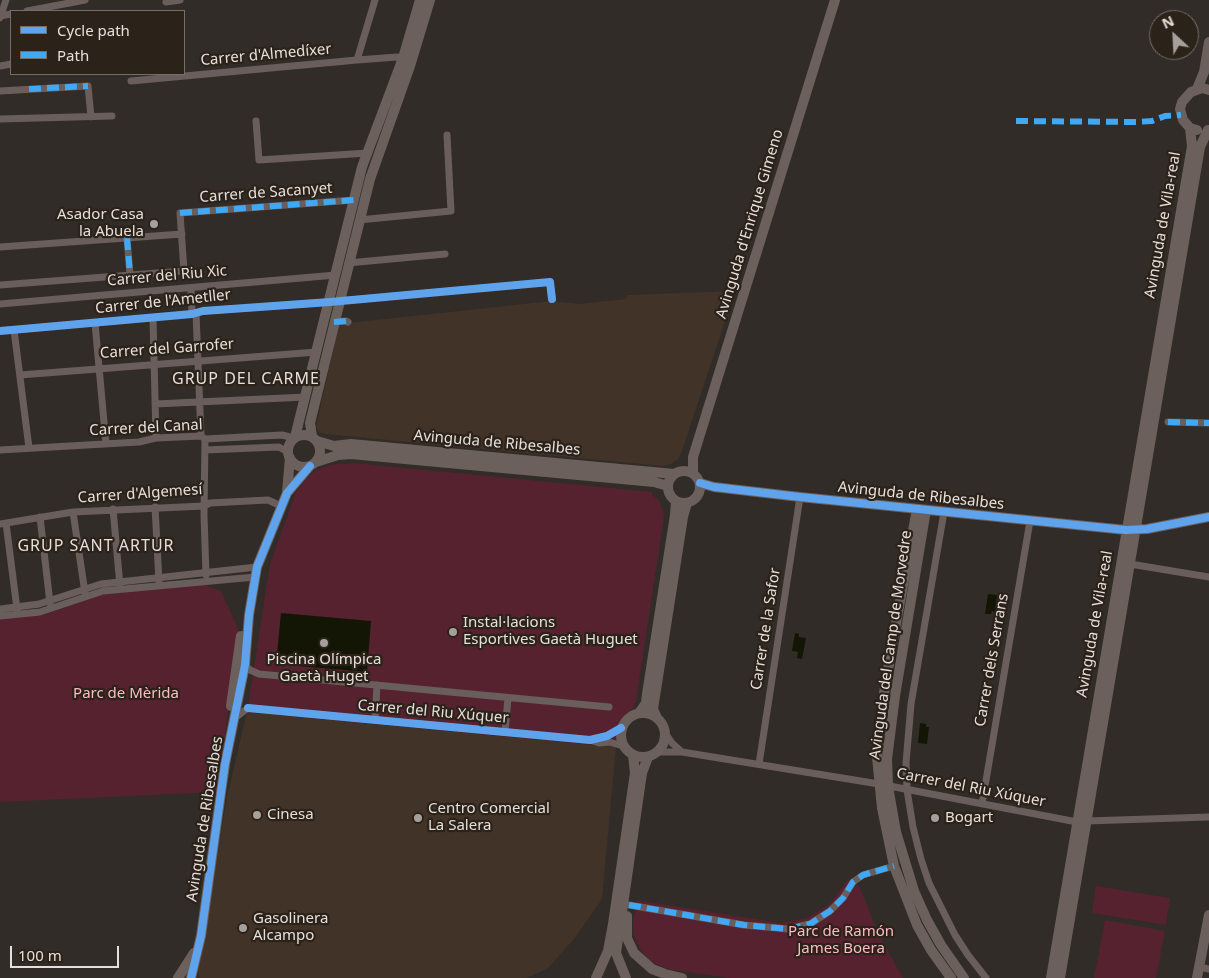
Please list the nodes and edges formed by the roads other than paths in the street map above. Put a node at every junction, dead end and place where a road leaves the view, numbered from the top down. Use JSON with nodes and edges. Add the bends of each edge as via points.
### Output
{"nodes":[{"id":1,"x":6,"y":0,"type":"edge"},
{"id":2,"x":85,"y":0,"type":"edge"},
{"id":3,"x":180,"y":0,"type":"edge"},
{"id":4,"x":374,"y":0,"type":"edge"},
{"id":5,"x":420,"y":0,"type":"edge"},
{"id":6,"x":430,"y":0,"type":"edge"},
{"id":7,"x":835,"y":0,"type":"edge"},
{"id":8,"x":166,"y":1,"type":"edge"},
{"id":9,"x":32,"y":10,"type":"edge"},
{"id":10,"x":0,"y":17,"type":"edge"},
{"id":11,"x":1209,"y":42,"type":"edge"},
{"id":12,"x":403,"y":58,"type":"junction"},
{"id":13,"x":357,"y":60,"type":"junction"},
{"id":14,"x":132,"y":81,"type":"dead end"},
{"id":15,"x":1197,"y":89,"type":"junction"},
{"id":16,"x":1209,"y":90,"type":"edge"},
{"id":17,"x":0,"y":91,"type":"edge"},
{"id":18,"x":91,"y":116,"type":"junction"},
{"id":19,"x":112,"y":116,"type":"dead end"},
{"id":20,"x":0,"y":119,"type":"edge"},
{"id":21,"x":256,"y":121,"type":"dead end"},
{"id":22,"x":1190,"y":128,"type":"junction"},
{"id":23,"x":1209,"y":130,"type":"edge"},
{"id":24,"x":447,"y":135,"type":"dead end"},
{"id":25,"x":373,"y":154,"type":"junction"},
{"id":26,"x":362,"y":167,"type":"junction"},
{"id":27,"x":373,"y":170,"type":"junction"},
{"id":28,"x":354,"y":200,"type":"junction"},
{"id":29,"x":354,"y":220,"type":"junction"},
{"id":30,"x":182,"y":234,"type":"junction"},
{"id":31,"x":127,"y":238,"type":"junction"},
{"id":32,"x":0,"y":247,"type":"edge"},
{"id":33,"x":445,"y":254,"type":"dead end"},
{"id":34,"x":344,"y":263,"type":"junction"},
{"id":35,"x":130,"y":275,"type":"junction"},
{"id":36,"x":336,"y":276,"type":"junction"},
{"id":37,"x":0,"y":285,"type":"edge"},
{"id":38,"x":191,"y":290,"type":"dead end"},
{"id":39,"x":552,"y":300,"type":"dead end"},
{"id":40,"x":334,"y":302,"type":"junction"},
{"id":41,"x":0,"y":304,"type":"edge"},
{"id":42,"x":194,"y":314,"type":"junction"},
{"id":43,"x":153,"y":318,"type":"junction"},
{"id":44,"x":334,"y":322,"type":"junction"},
{"id":45,"x":348,"y":322,"type":"dead end"},
{"id":46,"x":95,"y":323,"type":"junction"},
{"id":47,"x":14,"y":330,"type":"junction"},
{"id":48,"x":0,"y":331,"type":"edge"},
{"id":49,"x":322,"y":354,"type":"junction"},
{"id":50,"x":198,"y":360,"type":"junction"},
{"id":51,"x":154,"y":364,"type":"junction"},
{"id":52,"x":99,"y":368,"type":"junction"},
{"id":53,"x":20,"y":375,"type":"junction"},
{"id":54,"x":306,"y":397,"type":"junction"},
{"id":55,"x":200,"y":402,"type":"junction"},
{"id":56,"x":155,"y":404,"type":"junction"},
{"id":57,"x":1168,"y":422,"type":"dead end"},
{"id":58,"x":1209,"y":423,"type":"edge"},
{"id":59,"x":203,"y":437,"type":"junction"},
{"id":60,"x":156,"y":438,"type":"junction"},
{"id":61,"x":295,"y":438,"type":"junction"},
{"id":62,"x":314,"y":438,"type":"junction"},
{"id":63,"x":106,"y":444,"type":"junction"},
{"id":64,"x":29,"y":448,"type":"junction"},
{"id":65,"x":0,"y":450,"type":"edge"},
{"id":66,"x":205,"y":450,"type":"junction"},
{"id":67,"x":289,"y":455,"type":"junction"},
{"id":68,"x":313,"y":464,"type":"junction"},
{"id":69,"x":683,"y":472,"type":"junction"},
{"id":70,"x":668,"y":486,"type":"junction"},
{"id":71,"x":700,"y":487,"type":"junction"},
{"id":72,"x":287,"y":493,"type":"junction"},
{"id":73,"x":800,"y":497,"type":"junction"},
{"id":74,"x":676,"y":501,"type":"junction"},
{"id":75,"x":687,"y":503,"type":"junction"},
{"id":76,"x":204,"y":506,"type":"junction"},
{"id":77,"x":281,"y":506,"type":"junction"},
{"id":78,"x":155,"y":507,"type":"junction"},
{"id":79,"x":922,"y":509,"type":"junction"},
{"id":80,"x":113,"y":510,"type":"junction"},
{"id":81,"x":74,"y":512,"type":"junction"},
{"id":82,"x":944,"y":512,"type":"junction"},
{"id":83,"x":40,"y":517,"type":"junction"},
{"id":84,"x":1209,"y":517,"type":"edge"},
{"id":85,"x":1030,"y":520,"type":"junction"},
{"id":86,"x":3,"y":523,"type":"edge"},
{"id":87,"x":1131,"y":530,"type":"junction"},
{"id":88,"x":1130,"y":564,"type":"junction"},
{"id":89,"x":256,"y":572,"type":"junction"},
{"id":90,"x":206,"y":577,"type":"junction"},
{"id":91,"x":1209,"y":577,"type":"edge"},
{"id":92,"x":159,"y":582,"type":"junction"},
{"id":93,"x":120,"y":586,"type":"junction"},
{"id":94,"x":85,"y":593,"type":"junction"},
{"id":95,"x":50,"y":605,"type":"junction"},
{"id":96,"x":0,"y":609,"type":"edge"},
{"id":97,"x":17,"y":611,"type":"junction"},
{"id":98,"x":0,"y":616,"type":"edge"},
{"id":99,"x":241,"y":662,"type":"junction"},
{"id":100,"x":377,"y":685,"type":"junction"},
{"id":101,"x":508,"y":698,"type":"junction"},
{"id":102,"x":248,"y":708,"type":"junction"},
{"id":103,"x":609,"y":708,"type":"dead end"},
{"id":104,"x":238,"y":709,"type":"junction"},
{"id":105,"x":639,"y":713,"type":"junction"},
{"id":106,"x":657,"y":718,"type":"junction"},
{"id":107,"x":375,"y":720,"type":"junction"},
{"id":108,"x":621,"y":728,"type":"junction"},
{"id":109,"x":505,"y":732,"type":"junction"},
{"id":110,"x":665,"y":733,"type":"junction"},
{"id":111,"x":590,"y":740,"type":"junction"},
{"id":112,"x":623,"y":746,"type":"junction"},
{"id":113,"x":682,"y":752,"type":"junction"},
{"id":114,"x":652,"y":754,"type":"junction"},
{"id":115,"x":633,"y":755,"type":"junction"},
{"id":116,"x":225,"y":762,"type":"junction"},
{"id":117,"x":759,"y":764,"type":"junction"},
{"id":118,"x":883,"y":785,"type":"junction"},
{"id":119,"x":907,"y":790,"type":"junction"},
{"id":120,"x":982,"y":804,"type":"junction"},
{"id":121,"x":1209,"y":817,"type":"edge"},
{"id":122,"x":1082,"y":821,"type":"junction"},
{"id":123,"x":894,"y":866,"type":"junction"},
{"id":124,"x":626,"y":884,"type":"junction"},
{"id":125,"x":629,"y":905,"type":"junction"},
{"id":126,"x":1209,"y":915,"type":"edge"},
{"id":127,"x":201,"y":936,"type":"junction"},
{"id":128,"x":1204,"y":968,"type":"edge"},
{"id":129,"x":178,"y":978,"type":"edge"},
{"id":130,"x":191,"y":978,"type":"edge"},
{"id":131,"x":596,"y":978,"type":"edge"},
{"id":132,"x":626,"y":978,"type":"edge"},
{"id":133,"x":682,"y":978,"type":"edge"},
{"id":134,"x":951,"y":978,"type":"edge"},
{"id":135,"x":964,"y":978,"type":"edge"},
{"id":136,"x":986,"y":978,"type":"edge"},
{"id":137,"x":1051,"y":978,"type":"edge"},
{"id":138,"x":1060,"y":978,"type":"edge"},
{"id":139,"x":1197,"y":978,"type":"edge"}],
"edges":[{"from":1,"to":10,"type":"street"},
{"from":2,"to":9,"type":"street"},
{"from":3,"to":8,"type":"street"},
{"from":4,"to":13,"type":"street"},
{"from":5,"to":12,"type":"street"},
{"from":6,"to":25,"type":"street","via":[[410,66]]},
{"from":7,"to":69,"type":"street","name":"Avinguda d'Enrique Gimeno","via":[[693,457]]},
{"from":11,"to":15,"type":"street","via":[[1204,72]]},
{"from":12,"to":13,"type":"street","name":"Carrer d'Almedíxer"},
{"from":12,"to":25,"type":"street"},
{"from":13,"to":14,"type":"street","name":"Carrer d'Almedíxer"},
{"from":15,"to":16,"type":"street"},
{"from":15,"to":22,"type":"street","via":[[1186,96],[1180,108],[1183,120]]},
{"from":17,"to":18,"type":"street","via":[[88,86]]},
{"from":18,"to":19,"type":"street"},
{"from":18,"to":20,"type":"street"},
{"from":21,"to":25,"type":"street","via":[[259,160]]},
{"from":22,"to":23,"type":"street"},
{"from":22,"to":87,"type":"street","name":"Avinguda de Vila-real","via":[[1192,146]]},
{"from":23,"to":87,"type":"street","name":"Avinguda de Vila-real","via":[[1200,147]]},
{"from":24,"to":29,"type":"street","via":[[451,211]]},
{"from":25,"to":26,"type":"street"},
{"from":25,"to":27,"type":"street"},
{"from":26,"to":27,"type":"street"},
{"from":26,"to":28,"type":"street"},
{"from":27,"to":29,"type":"street"},
{"from":28,"to":29,"type":"street"},
{"from":28,"to":30,"type":"street","name":"Carrer de Sacanyet","via":[[180,213]]},
{"from":29,"to":34,"type":"street"},
{"from":30,"to":31,"type":"street"},
{"from":30,"to":35,"type":"street","via":[[184,271]]},
{"from":31,"to":32,"type":"street"},
{"from":31,"to":35,"type":"street"},
{"from":33,"to":34,"type":"street"},
{"from":34,"to":36,"type":"street"},
{"from":34,"to":40,"type":"street"},
{"from":35,"to":37,"type":"street"},
{"from":36,"to":40,"type":"street"},
{"from":36,"to":41,"type":"street","name":"Carrer del Riu Xic"},
{"from":38,"to":42,"type":"street"},
{"from":39,"to":40,"type":"street","name":"Carrer de l'Ametller","via":[[550,282]]},
{"from":40,"to":42,"type":"street","name":"Carrer de l'Ametller"},
{"from":40,"to":44,"type":"street"},
{"from":40,"to":49,"type":"street"},
{"from":42,"to":43,"type":"street","name":"Carrer de l'Ametller"},
{"from":42,"to":50,"type":"street"},
{"from":43,"to":46,"type":"street","name":"Carrer de l'Ametller"},
{"from":43,"to":51,"type":"street"},
{"from":44,"to":45,"type":"street"},
{"from":44,"to":49,"type":"street"},
{"from":46,"to":47,"type":"street","name":"Carrer de l'Ametller"},
{"from":46,"to":52,"type":"street"},
{"from":47,"to":48,"type":"street","name":"Carrer de l'Ametller"},
{"from":47,"to":53,"type":"street"},
{"from":49,"to":50,"type":"street","name":"Carrer del Garrofer"},
{"from":49,"to":54,"type":"street"},
{"from":49,"to":62,"type":"street","via":[[310,423]]},
{"from":50,"to":51,"type":"street","name":"Carrer del Garrofer"},
{"from":50,"to":55,"type":"street"},
{"from":51,"to":52,"type":"street","name":"Carrer del Garrofer"},
{"from":51,"to":56,"type":"street"},
{"from":52,"to":53,"type":"street","name":"Carrer del Garrofer"},
{"from":52,"to":63,"type":"street"},
{"from":53,"to":64,"type":"street"},
{"from":54,"to":55,"type":"street"},
{"from":54,"to":61,"type":"street"},
{"from":55,"to":56,"type":"street"},
{"from":55,"to":59,"type":"street"},
{"from":56,"to":60,"type":"street"},
{"from":57,"to":58,"type":"street"},
{"from":59,"to":60,"type":"street","name":"Carrer del Canal"},
{"from":59,"to":61,"type":"street","name":"Carrer del Canal"},
{"from":59,"to":66,"type":"street"},
{"from":60,"to":63,"type":"street","name":"Carrer del Canal"},
{"from":61,"to":62,"type":"street","via":[[304,435]]},
{"from":61,"to":67,"type":"street","via":[[290,444]]},
{"from":62,"to":68,"type":"street","via":[[320,452]]},
{"from":62,"to":69,"type":"street","name":"Avinguda de Ribesalbes","via":[[334,446],[351,444]]},
{"from":63,"to":64,"type":"street","name":"Carrer del Canal"},
{"from":64,"to":65,"type":"street","name":"Carrer del Canal"},
{"from":66,"to":67,"type":"street","name":"Carrer del Canal","via":[[279,447]]},
{"from":66,"to":76,"type":"street"},
{"from":67,"to":68,"type":"street","via":[[295,464],[302,467]]},
{"from":67,"to":72,"type":"street","name":"Avinguda de Ribesalbes"},
{"from":68,"to":70,"type":"street","name":"Avinguda de Ribesalbes","via":[[351,454],[654,482]]},
{"from":68,"to":72,"type":"street","name":"Avinguda de Ribesalbes"},
{"from":69,"to":70,"type":"street","via":[[669,479]]},
{"from":69,"to":71,"type":"street"},
{"from":70,"to":74,"type":"street","via":[[669,495]]},
{"from":71,"to":73,"type":"street","name":"Avinguda de Ribesalbes"},
{"from":71,"to":75,"type":"street","via":[[695,500]]},
{"from":72,"to":77,"type":"street","name":"Avinguda de Ribesalbes"},
{"from":73,"to":79,"type":"street","name":"Avinguda de Ribesalbes"},
{"from":73,"to":117,"type":"street","name":"Carrer de la Safor"},
{"from":74,"to":75,"type":"street"},
{"from":74,"to":105,"type":"street","via":[[646,703]]},
{"from":75,"to":106,"type":"street","via":[[654,709]]},
{"from":76,"to":77,"type":"street","name":"Carrer d'Algemesí","via":[[268,500]]},
{"from":76,"to":78,"type":"street","name":"Carrer d'Algemesí"},
{"from":76,"to":90,"type":"street"},
{"from":77,"to":89,"type":"street","name":"Avinguda de Ribesalbes"},
{"from":78,"to":80,"type":"street","name":"Carrer d'Algemesí"},
{"from":78,"to":92,"type":"street"},
{"from":79,"to":82,"type":"street","name":"Avinguda de Ribesalbes"},
{"from":79,"to":118,"type":"street","name":"Avinguda del Camp de Morvedre"},
{"from":80,"to":81,"type":"street","name":"Carrer d'Algemesí"},
{"from":80,"to":93,"type":"street"},
{"from":81,"to":83,"type":"street","name":"Carrer d'Algemesí"},
{"from":81,"to":94,"type":"street"},
{"from":82,"to":85,"type":"street","name":"Avinguda de Ribesalbes"},
{"from":82,"to":119,"type":"street","name":"Avinguda del Camp de Morvedre","via":[[911,704]]},
{"from":83,"to":86,"type":"street","name":"Carrer d'Algemesí"},
{"from":83,"to":95,"type":"street"},
{"from":84,"to":87,"type":"street","name":"Avinguda de Ribesalbes"},
{"from":85,"to":87,"type":"street","name":"Avinguda de Ribesalbes"},
{"from":85,"to":120,"type":"street","name":"Carrer dels Serrans"},
{"from":86,"to":97,"type":"street"},
{"from":87,"to":88,"type":"street","name":"Avinguda de Vila-real"},
{"from":87,"to":122,"type":"street","name":"Avinguda de Vila-real"},
{"from":88,"to":91,"type":"street"},
{"from":88,"to":122,"type":"street","name":"Avinguda de Vila-real"},
{"from":89,"to":90,"type":"street"},
{"from":89,"to":99,"type":"street","name":"Avinguda de Ribesalbes","via":[[241,633]]},
{"from":90,"to":92,"type":"street"},
{"from":92,"to":93,"type":"street"},
{"from":93,"to":94,"type":"street"},
{"from":94,"to":95,"type":"street"},
{"from":95,"to":97,"type":"street","via":[[40,612]]},
{"from":96,"to":97,"type":"street"},
{"from":97,"to":98,"type":"street"},
{"from":99,"to":100,"type":"street","name":"Carrer del Riu Xúquer","via":[[258,674]]},
{"from":99,"to":104,"type":"street","name":"Avinguda de Ribesalbes"},
{"from":99,"to":116,"type":"street","name":"Avinguda de Ribesalbes"},
{"from":100,"to":101,"type":"street","name":"Carrer del Riu Xúquer"},
{"from":100,"to":107,"type":"street","name":"Carrer del Riu Xúquer"},
{"from":101,"to":103,"type":"street","name":"Carrer del Riu Xúquer"},
{"from":101,"to":109,"type":"street","name":"Carrer del Riu Xúquer"},
{"from":102,"to":104,"type":"street"},
{"from":102,"to":104,"type":"street"},
{"from":102,"to":107,"type":"street","name":"Carrer del Riu Xúquer"},
{"from":104,"to":116,"type":"street","name":"Avinguda de Ribesalbes"},
{"from":105,"to":106,"type":"street","via":[[649,713]]},
{"from":105,"to":108,"type":"street","via":[[628,718]]},
{"from":106,"to":110,"type":"street"},
{"from":107,"to":109,"type":"street","name":"Carrer del Riu Xúquer"},
{"from":108,"to":111,"type":"street","name":"Carrer del Riu Xúquer"},
{"from":108,"to":112,"type":"street"},
{"from":109,"to":111,"type":"street","name":"Carrer del Riu Xúquer"},
{"from":110,"to":113,"type":"street"},
{"from":110,"to":114,"type":"street","via":[[663,744]]},
{"from":111,"to":112,"type":"street","name":"Carrer del Riu Xúquer"},
{"from":112,"to":115,"type":"street"},
{"from":113,"to":114,"type":"street","name":"Carrer del Riu Xúquer"},
{"from":113,"to":117,"type":"street","name":"Carrer del Riu Xúquer"},
{"from":114,"to":115,"type":"street"},
{"from":114,"to":124,"type":"street","via":[[642,773]]},
{"from":115,"to":131,"type":"street","via":[[636,773],[610,942]]},
{"from":116,"to":127,"type":"street","name":"Avinguda de Ribesalbes"},
{"from":117,"to":118,"type":"street","name":"Carrer del Riu Xúquer"},
{"from":118,"to":119,"type":"street","name":"Carrer del Riu Xúquer"},
{"from":118,"to":123,"type":"street","name":"Avinguda del Camp de Morvedre","via":[[886,835]]},
{"from":118,"to":135,"type":"street","name":"Avinguda del Camp de Morvedre","via":[[914,891],[941,945]]},
{"from":119,"to":120,"type":"street","name":"Carrer del Riu Xúquer"},
{"from":119,"to":136,"type":"street","name":"Avinguda del Camp de Morvedre","via":[[913,827],[929,883],[955,935]]},
{"from":120,"to":122,"type":"street","name":"Carrer del Riu Xúquer"},
{"from":121,"to":122,"type":"street","name":"Carrer del Riu Xúquer"},
{"from":122,"to":137,"type":"street","name":"Avinguda de Vila-real"},
{"from":122,"to":138,"type":"street","name":"Avinguda de Vila-real"},
{"from":123,"to":125,"type":"street","via":[[863,875],[853,882],[830,911],[810,924],[788,929],[744,925]]},
{"from":123,"to":134,"type":"street","name":"Avinguda del Camp de Morvedre","via":[[918,925]]},
{"from":124,"to":125,"type":"street"},
{"from":124,"to":132,"type":"street","via":[[616,953]]},
{"from":125,"to":133,"type":"street","via":[[627,938],[634,953],[652,969]]},
{"from":126,"to":128,"type":"street"},
{"from":127,"to":129,"type":"street","name":"Avinguda de Ribesalbes"},
{"from":127,"to":130,"type":"street","name":"Avinguda de Ribesalbes"},
{"from":128,"to":139,"type":"street"}]}
